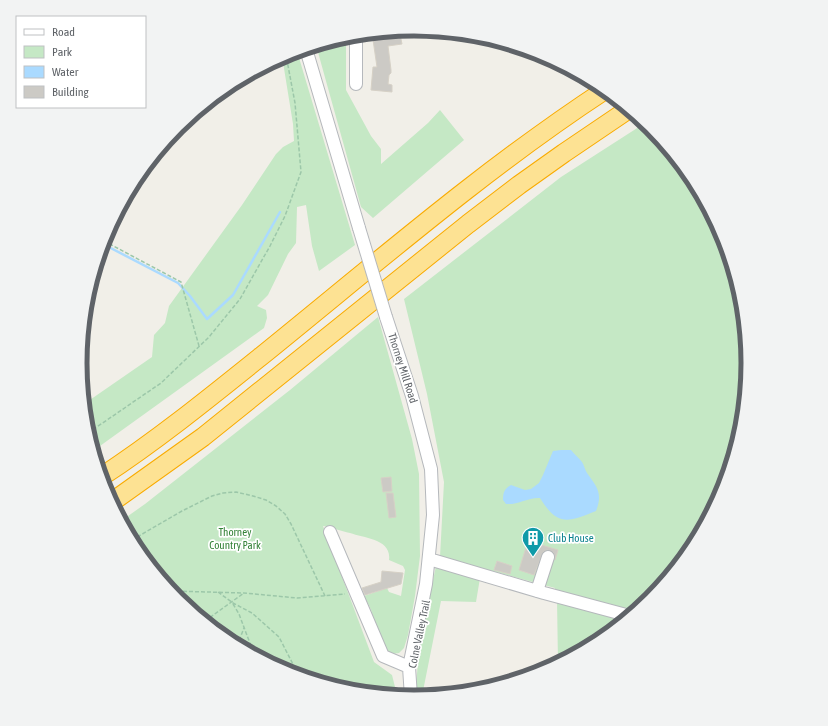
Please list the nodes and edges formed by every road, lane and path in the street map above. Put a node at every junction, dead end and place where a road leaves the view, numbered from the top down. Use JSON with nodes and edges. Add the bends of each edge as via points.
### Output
{"nodes":[{"id":1,"x":356,"y":41,"type":"edge"},
{"id":2,"x":308,"y":54,"type":"edge"},
{"id":3,"x":287,"y":62,"type":"edge"},
{"id":4,"x":356,"y":84,"type":"dead end"},
{"id":5,"x":599,"y":94,"type":"edge"},
{"id":6,"x":624,"y":112,"type":"edge"},
{"id":7,"x":110,"y":244,"type":"edge"},
{"id":8,"x":199,"y":346,"type":"junction"},
{"id":9,"x":94,"y":429,"type":"edge"},
{"id":10,"x":106,"y":473,"type":"edge"},
{"id":11,"x":117,"y":499,"type":"edge"},
{"id":12,"x":330,"y":532,"type":"dead end"},
{"id":13,"x":137,"y":537,"type":"edge"},
{"id":14,"x":548,"y":557,"type":"dead end"},
{"id":15,"x":431,"y":559,"type":"junction"},
{"id":16,"x":180,"y":591,"type":"edge"},
{"id":17,"x":538,"y":591,"type":"junction"},
{"id":18,"x":218,"y":592,"type":"junction"},
{"id":19,"x":244,"y":593,"type":"junction"},
{"id":20,"x":351,"y":594,"type":"dead end"},
{"id":21,"x":326,"y":597,"type":"junction"},
{"id":22,"x":232,"y":602,"type":"junction"},
{"id":23,"x":623,"y":614,"type":"edge"},
{"id":24,"x":210,"y":618,"type":"edge"},
{"id":25,"x":244,"y":628,"type":"junction"},
{"id":26,"x":239,"y":640,"type":"edge"},
{"id":27,"x":253,"y":648,"type":"edge"},
{"id":28,"x":294,"y":667,"type":"edge"},
{"id":29,"x":409,"y":667,"type":"junction"},
{"id":30,"x":411,"y":690,"type":"edge"}],
"edges":[{"from":1,"to":4,"type":"street"},
{"from":2,"to":15,"type":"street","name":"Thorney Mill Road","bridge":true,"via":[[412,396],[431,469]]},
{"from":3,"to":8,"type":"path","via":[[295,102],[301,172],[285,216],[240,299]]},
{"from":5,"to":10,"type":"highway","via":[[539,134],[456,197],[223,387]]},
{"from":6,"to":11,"type":"highway","via":[[518,185],[203,437]]},
{"from":7,"to":8,"type":"path","via":[[181,282]]},
{"from":8,"to":9,"type":"path","via":[[161,383]]},
{"from":12,"to":29,"type":"street","via":[[383,656]]},
{"from":13,"to":21,"type":"path","via":[[212,496],[236,492],[253,496],[276,506],[285,514]]},
{"from":14,"to":17,"type":"street"},
{"from":15,"to":17,"type":"street"},
{"from":15,"to":29,"type":"street","name":"Thorney Mill Road"},
{"from":16,"to":18,"type":"path"},
{"from":17,"to":23,"type":"street"},
{"from":18,"to":19,"type":"path"},
{"from":18,"to":22,"type":"path"},
{"from":19,"to":21,"type":"path","via":[[297,598]]},
{"from":19,"to":22,"type":"path"},
{"from":20,"to":21,"type":"path"},
{"from":22,"to":24,"type":"path"},
{"from":22,"to":25,"type":"path"},
{"from":22,"to":28,"type":"path","via":[[252,613],[279,637]]},
{"from":25,"to":26,"type":"path"},
{"from":25,"to":27,"type":"path"},
{"from":29,"to":30,"type":"street","name":"Thorney Mill Road"}]}
